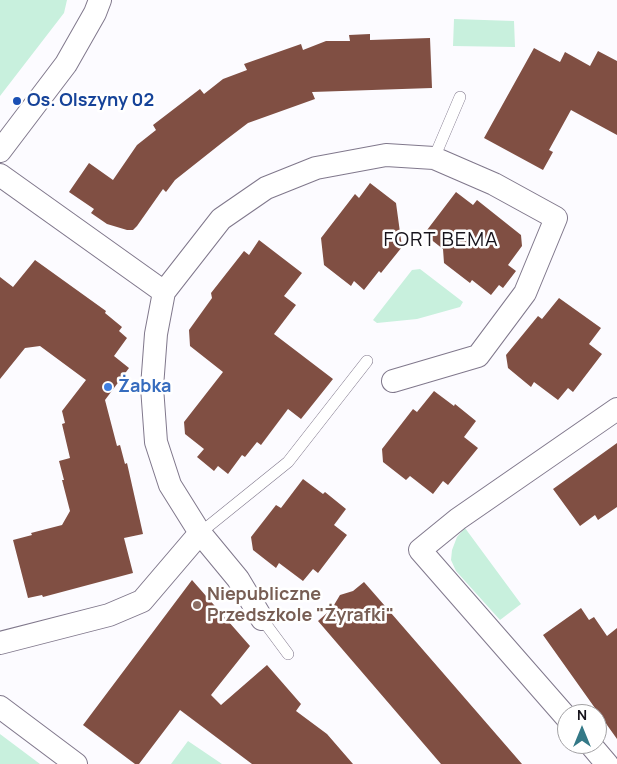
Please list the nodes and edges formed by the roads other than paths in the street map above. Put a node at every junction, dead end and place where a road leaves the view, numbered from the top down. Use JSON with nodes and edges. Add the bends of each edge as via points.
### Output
{"nodes":[{"id":1,"x":100,"y":0,"type":"edge"},
{"id":2,"x":460,"y":97,"type":"dead end"},
{"id":3,"x":0,"y":151,"type":"edge"},
{"id":4,"x":434,"y":158,"type":"junction"},
{"id":5,"x":0,"y":175,"type":"edge"},
{"id":6,"x":164,"y":292,"type":"junction"},
{"id":7,"x":367,"y":361,"type":"dead end"},
{"id":8,"x":393,"y":381,"type":"dead end"},
{"id":9,"x":617,"y":409,"type":"edge"},
{"id":10,"x":200,"y":533,"type":"junction"},
{"id":11,"x":262,"y":620,"type":"joint"},
{"id":12,"x":0,"y":643,"type":"edge"},
{"id":13,"x":288,"y":654,"type":"dead end"},
{"id":14,"x":0,"y":707,"type":"edge"},
{"id":15,"x":557,"y":707,"type":"edge"},
{"id":16,"x":598,"y":754,"type":"edge"},
{"id":17,"x":76,"y":764,"type":"edge"},
{"id":18,"x":607,"y":764,"type":"edge"}],
"edges":[{"from":1,"to":3,"type":"street","via":[[66,64]]},
{"from":2,"to":4,"type":"lane"},
{"from":4,"to":6,"type":"street","via":[[386,155],[316,168],[266,188],[221,219]]},
{"from":4,"to":8,"type":"street","via":[[494,184],[556,218],[525,293],[478,356]]},
{"from":5,"to":6,"type":"street"},
{"from":6,"to":10,"type":"street","via":[[156,334],[152,386],[156,442],[170,485]]},
{"from":7,"to":10,"type":"lane","via":[[288,462]]},
{"from":9,"to":15,"type":"street","via":[[458,519],[420,550]]},
{"from":10,"to":11,"type":"street","via":[[238,579]]},
{"from":10,"to":12,"type":"street","via":[[142,601],[109,615]]},
{"from":11,"to":13,"type":"lane"},
{"from":14,"to":17,"type":"street"},
{"from":16,"to":18,"type":"street"}]}
